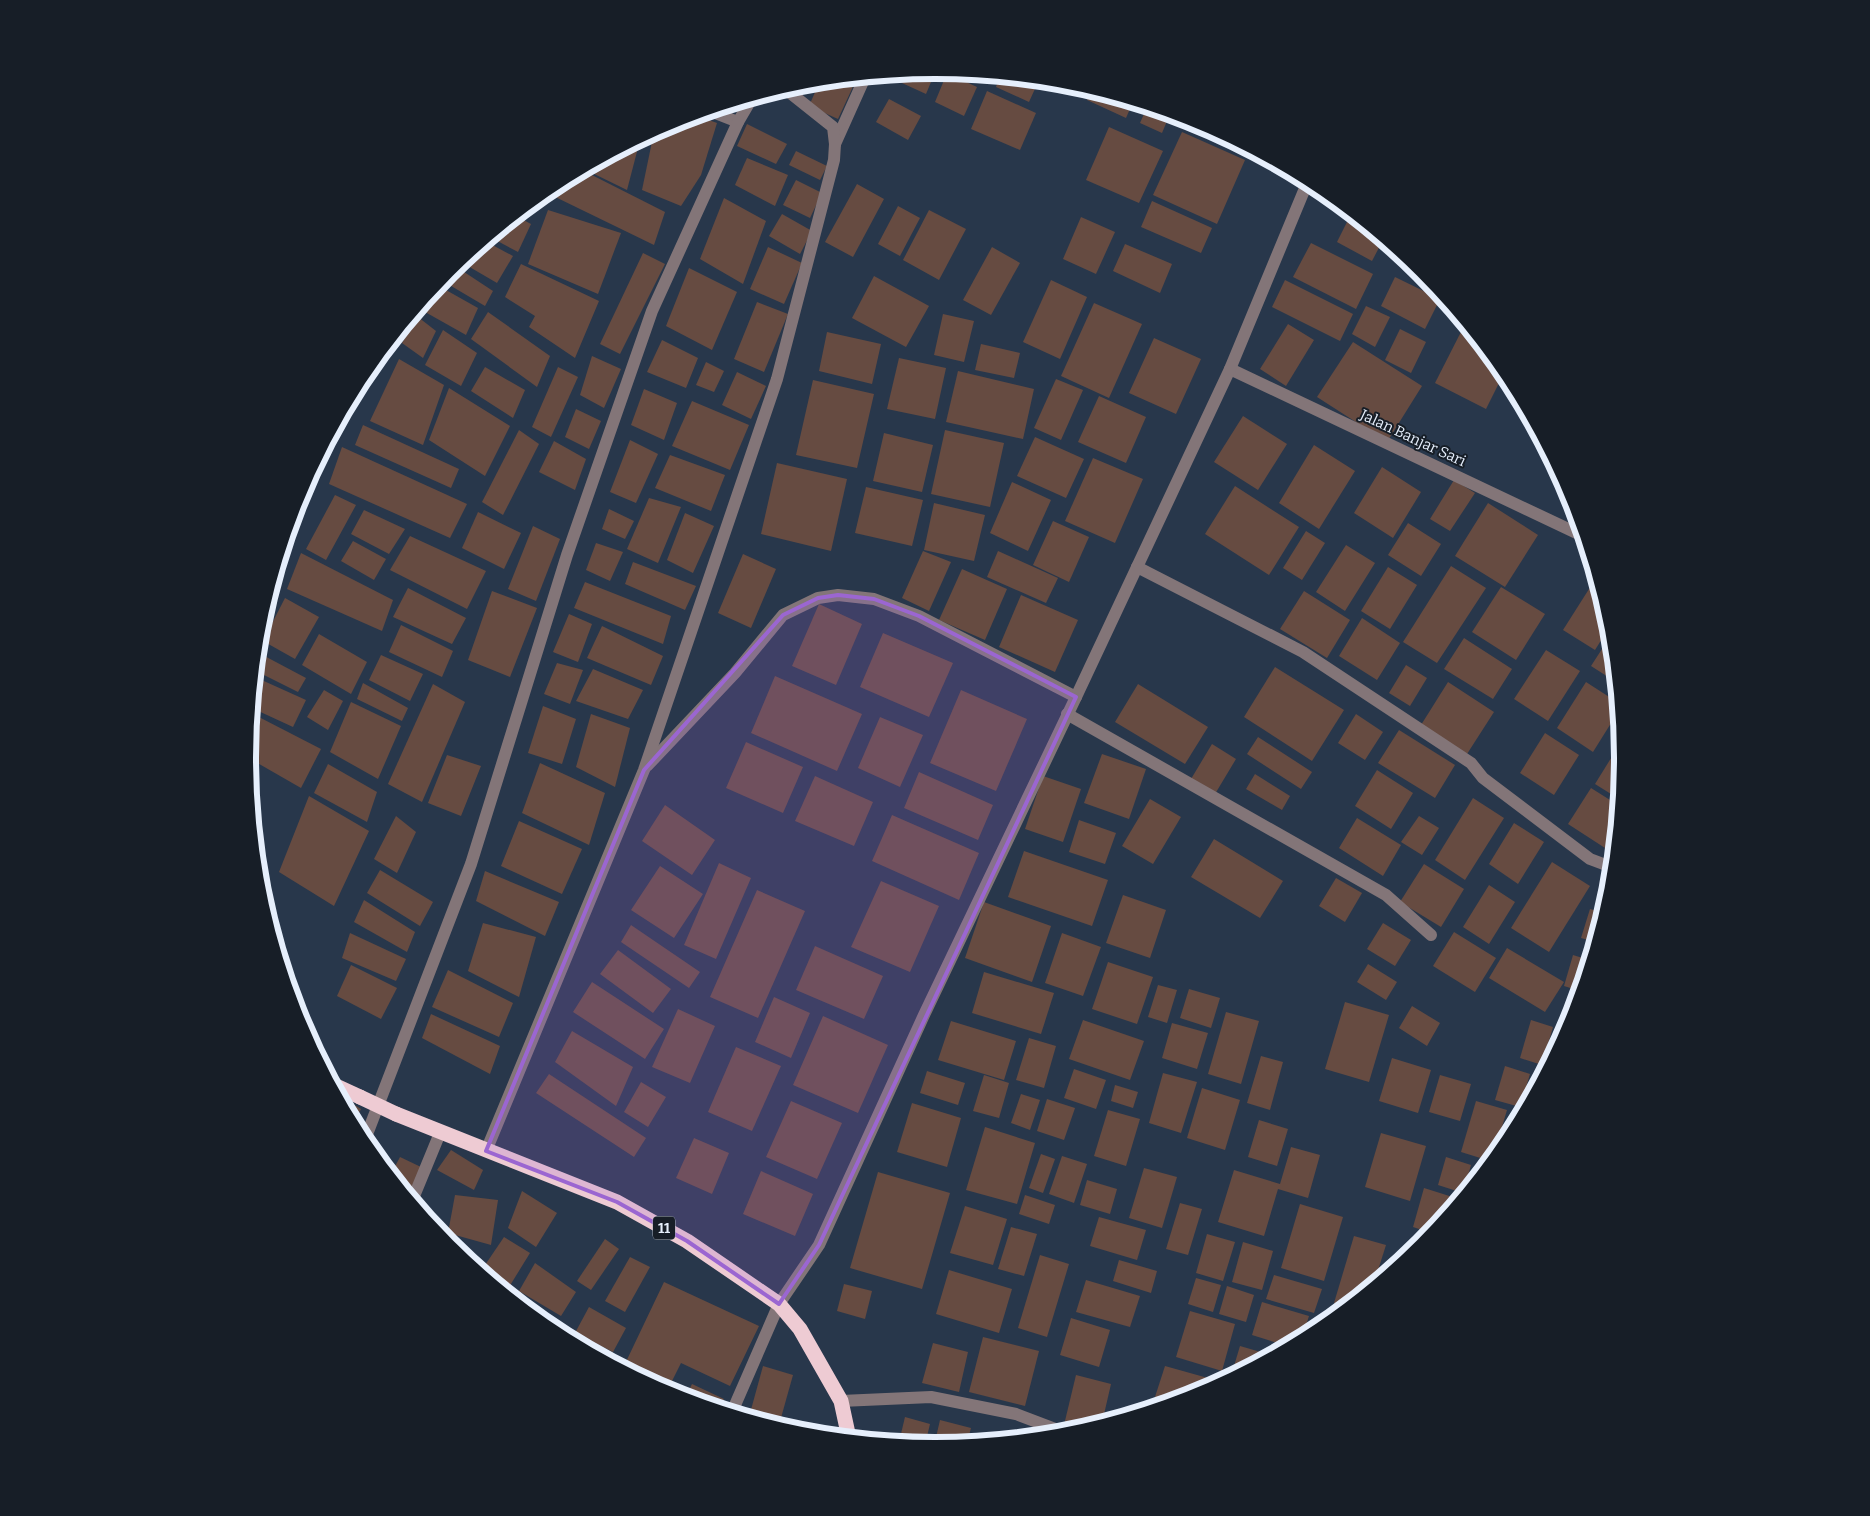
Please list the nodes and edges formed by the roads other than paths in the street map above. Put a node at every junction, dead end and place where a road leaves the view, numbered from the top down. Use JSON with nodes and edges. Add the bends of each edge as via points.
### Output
{"nodes":[{"id":1,"x":862,"y":83,"type":"edge"},
{"id":2,"x":792,"y":94,"type":"edge"},
{"id":3,"x":748,"y":106,"type":"edge"},
{"id":4,"x":719,"y":114,"type":"edge"},
{"id":5,"x":738,"y":122,"type":"junction"},
{"id":6,"x":835,"y":144,"type":"junction"},
{"id":7,"x":1305,"y":189,"type":"edge"},
{"id":8,"x":1230,"y":369,"type":"junction"},
{"id":9,"x":1575,"y":532,"type":"edge"},
{"id":10,"x":1137,"y":567,"type":"junction"},
{"id":11,"x":1076,"y":697,"type":"junction"},
{"id":12,"x":1067,"y":714,"type":"junction"},
{"id":13,"x":644,"y":770,"type":"junction"},
{"id":14,"x":1605,"y":865,"type":"edge"},
{"id":15,"x":1431,"y":935,"type":"dead end"},
{"id":16,"x":342,"y":1089,"type":"edge"},
{"id":17,"x":368,"y":1132,"type":"edge"},
{"id":18,"x":440,"y":1133,"type":"junction"},
{"id":19,"x":486,"y":1151,"type":"junction"},
{"id":20,"x":414,"y":1194,"type":"edge"},
{"id":21,"x":779,"y":1304,"type":"junction"},
{"id":22,"x":841,"y":1401,"type":"junction"},
{"id":23,"x":734,"y":1406,"type":"edge"},
{"id":24,"x":1050,"y":1427,"type":"edge"},
{"id":25,"x":848,"y":1431,"type":"edge"}],
"edges":[{"from":1,"to":6,"type":"street"},
{"from":2,"to":6,"type":"street","via":[[832,128]]},
{"from":3,"to":5,"type":"street"},
{"from":4,"to":5,"type":"street"},
{"from":5,"to":17,"type":"street","via":[[652,311],[568,556],[471,864]]},
{"from":6,"to":13,"type":"street","via":[[824,202],[777,379]]},
{"from":7,"to":8,"type":"street"},
{"from":8,"to":9,"type":"street","name":"Jalan Banjar Sari"},
{"from":8,"to":10,"type":"street"},
{"from":10,"to":11,"type":"street"},
{"from":10,"to":14,"type":"street","via":[[1303,652],[1470,762],[1483,778],[1590,859]]},
{"from":11,"to":12,"type":"street"},
{"from":11,"to":13,"type":"street","via":[[919,616],[874,599],[838,595],[818,598],[783,615]]},
{"from":12,"to":15,"type":"street","via":[[1386,895]]},
{"from":12,"to":21,"type":"street","via":[[819,1245]]},
{"from":13,"to":19,"type":"street"},
{"from":16,"to":18,"type":"highway","number":"11","bridge":true},
{"from":18,"to":19,"type":"highway","number":"11"},
{"from":18,"to":20,"type":"street"},
{"from":19,"to":21,"type":"highway","number":"11","via":[[617,1202],[687,1241]]},
{"from":21,"to":22,"type":"highway","number":"11","via":[[800,1329]]},
{"from":21,"to":23,"type":"street"},
{"from":22,"to":24,"type":"street","via":[[931,1397],[1016,1414]]},
{"from":22,"to":25,"type":"highway","number":"11"}]}
